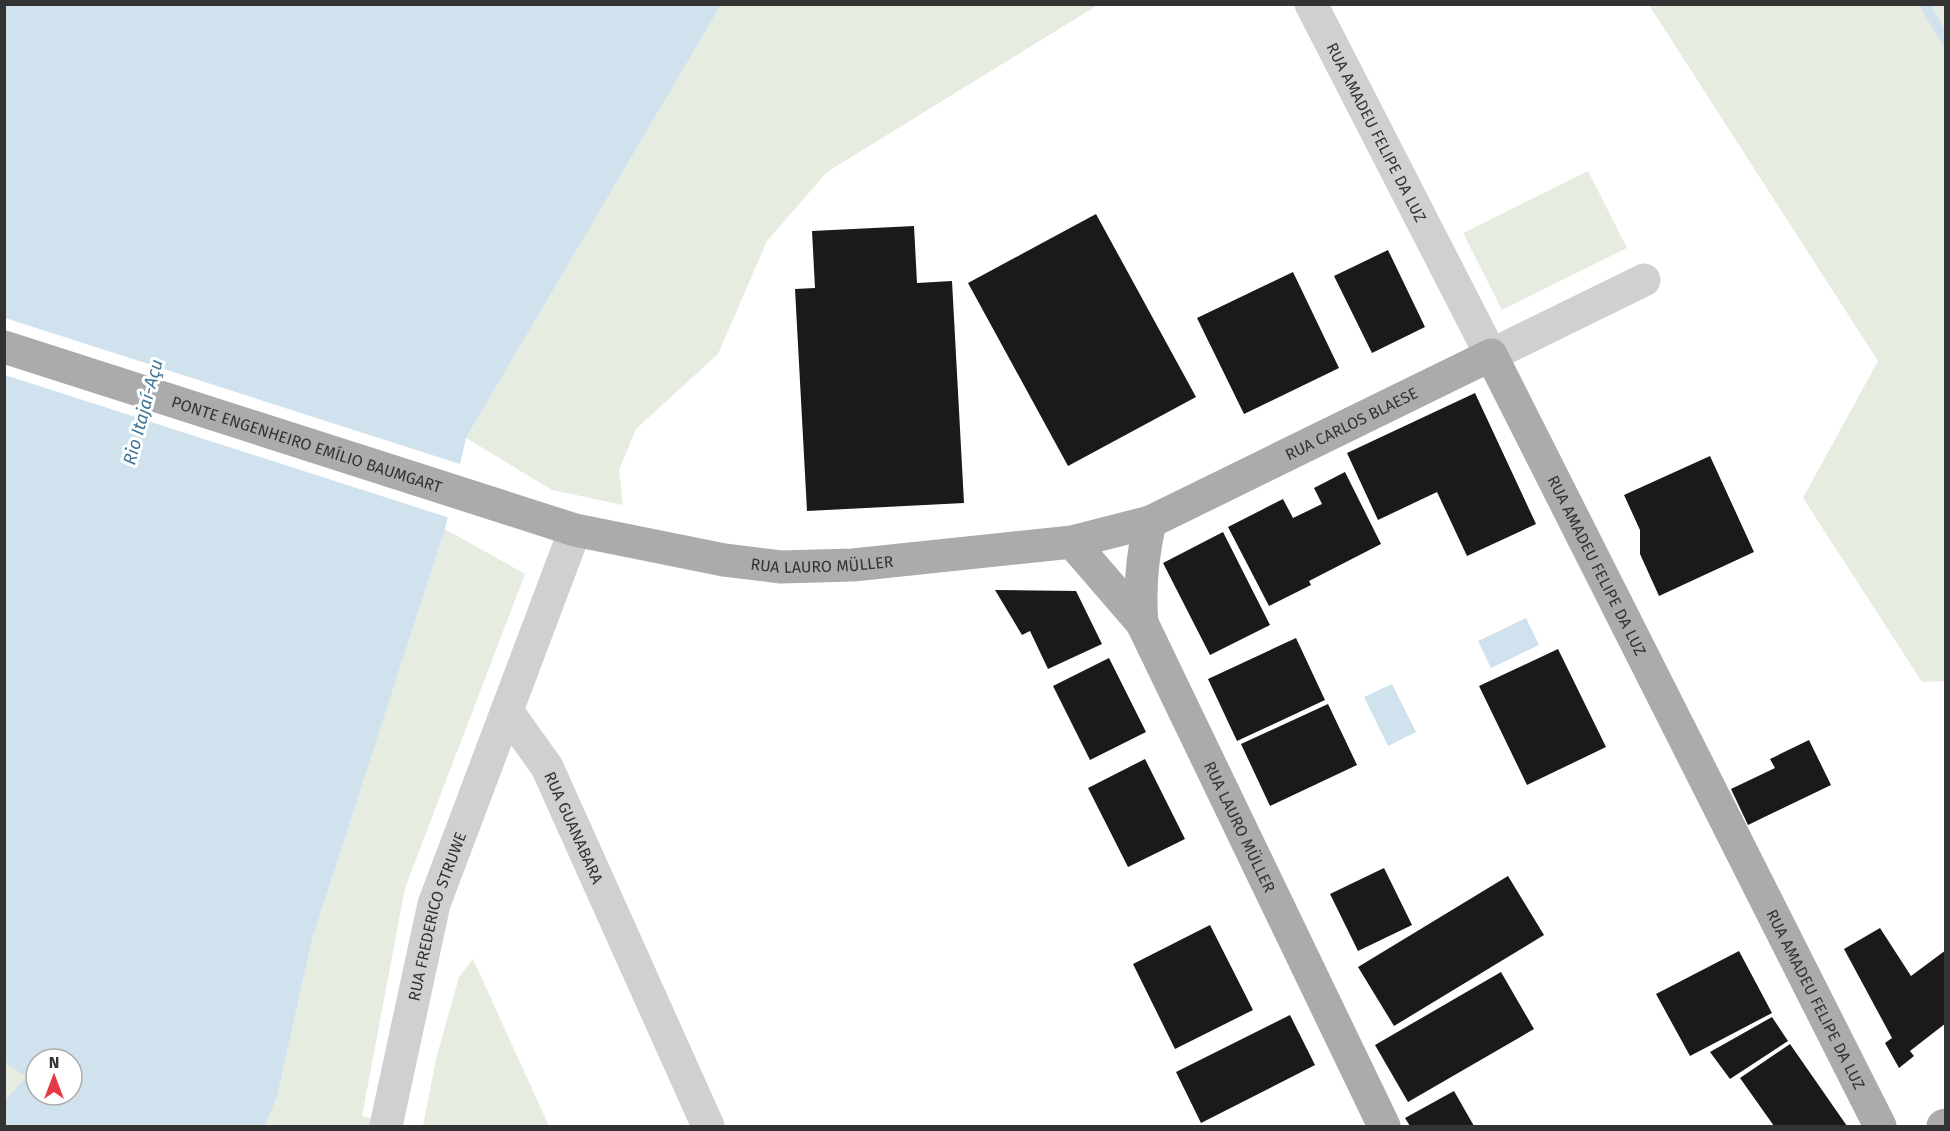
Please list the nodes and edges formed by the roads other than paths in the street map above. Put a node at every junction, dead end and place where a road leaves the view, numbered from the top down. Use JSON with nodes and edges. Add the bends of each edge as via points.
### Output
{"nodes":[{"id":1,"x":1311,"y":4,"type":"edge"},
{"id":2,"x":1644,"y":280,"type":"dead end"},
{"id":3,"x":4,"y":347,"type":"edge"},
{"id":4,"x":1491,"y":355,"type":"junction"},
{"id":5,"x":1150,"y":522,"type":"junction"},
{"id":6,"x":576,"y":530,"type":"junction"},
{"id":7,"x":1072,"y":542,"type":"junction"},
{"id":8,"x":1142,"y":623,"type":"junction"},
{"id":9,"x":507,"y":711,"type":"junction"},
{"id":10,"x":386,"y":1126,"type":"edge"},
{"id":11,"x":708,"y":1126,"type":"edge"},
{"id":12,"x":1384,"y":1126,"type":"edge"},
{"id":13,"x":1880,"y":1126,"type":"edge"}],
"edges":[{"from":1,"to":4,"type":"street","name":"RUA AMADEU FELIPE DA LUZ"},
{"from":2,"to":4,"type":"street","name":"RUA CARLOS BLAESE"},
{"from":3,"to":6,"type":"main road","name":"PONTE ENGENHEIRO EMÍLIO BAUMGART"},
{"from":4,"to":5,"type":"main road","name":"RUA CARLOS BLAESE"},
{"from":4,"to":13,"type":"main road","name":"RUA AMADEU FELIPE DA LUZ"},
{"from":5,"to":7,"type":"main road","name":"RUA LAURO MÜLLER"},
{"from":5,"to":8,"type":"main road","via":[[1139,591]]},
{"from":6,"to":7,"type":"main road","name":"RUA LAURO MÜLLER","via":[[724,560],[781,567],[853,565]]},
{"from":6,"to":9,"type":"street"},
{"from":7,"to":8,"type":"main road","name":"RUA LAURO MÜLLER"},
{"from":8,"to":12,"type":"main road","name":"RUA LAURO MÜLLER"},
{"from":9,"to":10,"type":"street","name":"RUA FREDERICO STRUWE","via":[[434,904]]},
{"from":9,"to":11,"type":"street","name":"RUA GUANABARA","via":[[547,768]]}]}
